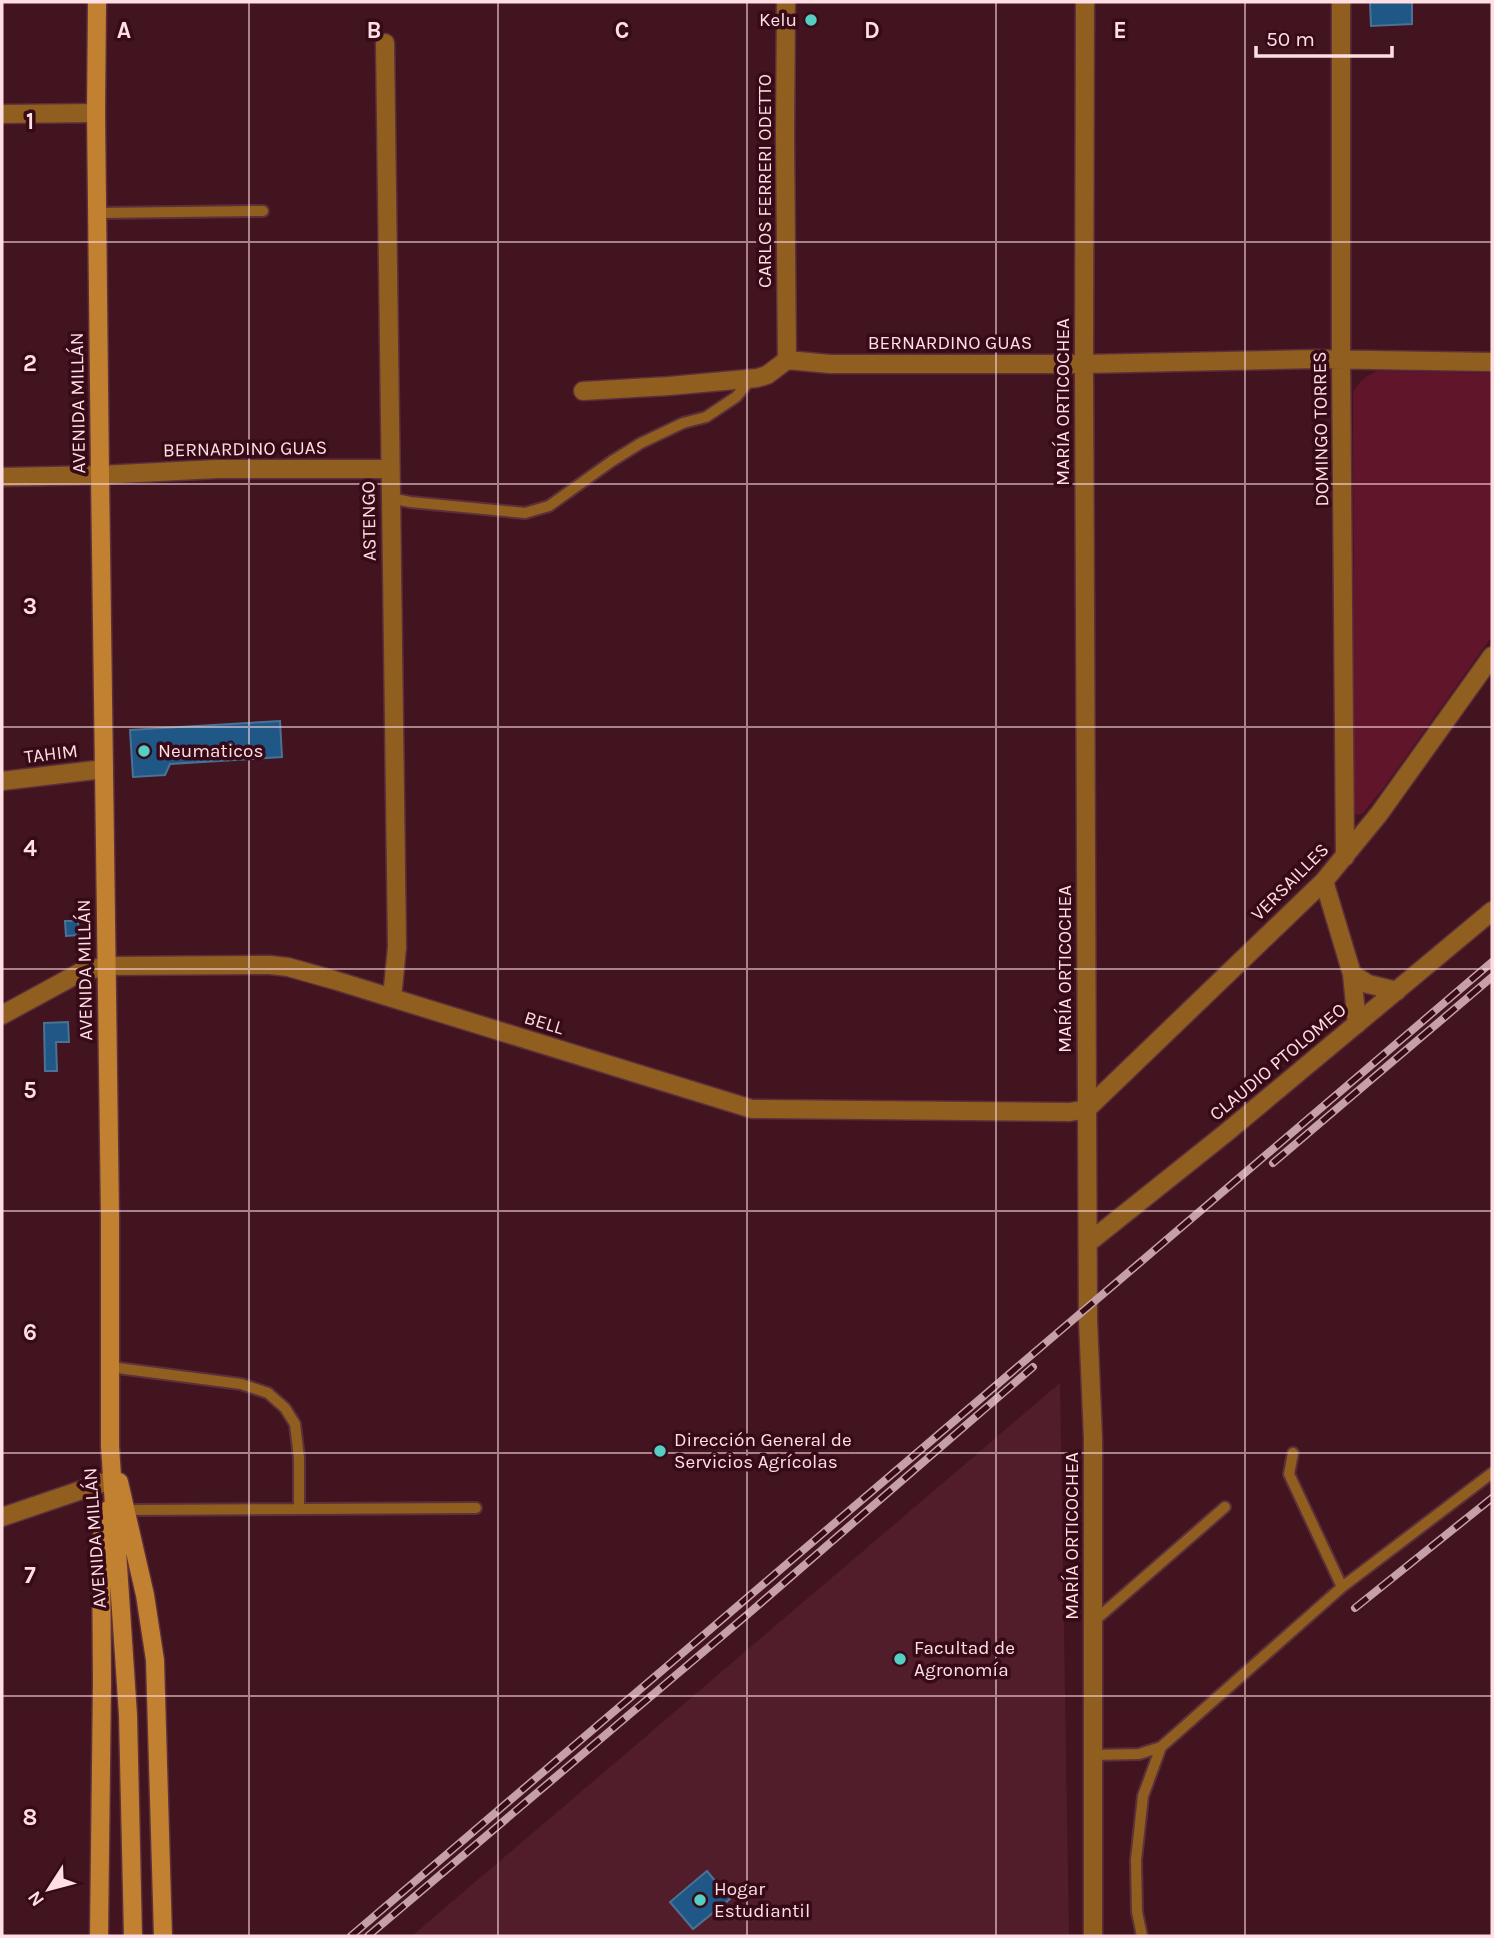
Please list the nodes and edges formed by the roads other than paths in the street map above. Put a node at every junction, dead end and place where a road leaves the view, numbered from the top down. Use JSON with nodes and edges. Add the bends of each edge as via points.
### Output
{"nodes":[{"id":1,"x":97,"y":2,"type":"edge"},
{"id":2,"x":786,"y":2,"type":"edge"},
{"id":3,"x":1085,"y":2,"type":"edge"},
{"id":4,"x":1341,"y":2,"type":"edge"},
{"id":5,"x":385,"y":43,"type":"dead end"},
{"id":6,"x":96,"y":113,"type":"junction"},
{"id":7,"x":2,"y":114,"type":"edge"},
{"id":8,"x":263,"y":211,"type":"dead end"},
{"id":9,"x":97,"y":213,"type":"junction"},
{"id":10,"x":787,"y":360,"type":"junction"},
{"id":11,"x":1341,"y":360,"type":"junction"},
{"id":12,"x":1492,"y":362,"type":"edge"},
{"id":13,"x":1084,"y":364,"type":"junction"},
{"id":14,"x":751,"y":379,"type":"junction"},
{"id":15,"x":583,"y":391,"type":"dead end"},
{"id":16,"x":390,"y":469,"type":"junction"},
{"id":17,"x":100,"y":474,"type":"junction"},
{"id":18,"x":2,"y":477,"type":"edge"},
{"id":19,"x":390,"y":498,"type":"junction"},
{"id":20,"x":1492,"y":656,"type":"edge"},
{"id":21,"x":104,"y":769,"type":"junction"},
{"id":22,"x":2,"y":781,"type":"edge"},
{"id":23,"x":1345,"y":857,"type":"junction"},
{"id":24,"x":1324,"y":881,"type":"junction"},
{"id":25,"x":1492,"y":911,"type":"edge"},
{"id":26,"x":106,"y":966,"type":"junction"},
{"id":27,"x":1352,"y":974,"type":"junction"},
{"id":28,"x":1397,"y":991,"type":"junction"},
{"id":29,"x":392,"y":998,"type":"junction"},
{"id":30,"x":2,"y":1015,"type":"edge"},
{"id":31,"x":1357,"y":1024,"type":"junction"},
{"id":32,"x":1087,"y":1109,"type":"junction"},
{"id":33,"x":1088,"y":1243,"type":"junction"},
{"id":34,"x":110,"y":1367,"type":"junction"},
{"id":35,"x":110,"y":1447,"type":"junction"},
{"id":36,"x":1293,"y":1453,"type":"dead end"},
{"id":37,"x":1492,"y":1473,"type":"edge"},
{"id":38,"x":112,"y":1487,"type":"junction"},
{"id":39,"x":1225,"y":1507,"type":"dead end"},
{"id":40,"x":476,"y":1508,"type":"dead end"},
{"id":41,"x":299,"y":1509,"type":"junction"},
{"id":42,"x":127,"y":1510,"type":"junction"},
{"id":43,"x":2,"y":1517,"type":"edge"},
{"id":44,"x":1342,"y":1587,"type":"junction"},
{"id":45,"x":1093,"y":1622,"type":"junction"},
{"id":46,"x":1161,"y":1747,"type":"junction"},
{"id":47,"x":1093,"y":1755,"type":"junction"},
{"id":48,"x":99,"y":1936,"type":"edge"},
{"id":49,"x":133,"y":1936,"type":"edge"},
{"id":50,"x":163,"y":1936,"type":"edge"},
{"id":51,"x":1093,"y":1936,"type":"edge"},
{"id":52,"x":1142,"y":1936,"type":"edge"}],
"edges":[{"from":1,"to":6,"type":"main road","name":"AVENIDA MILLÁN"},
{"from":2,"to":10,"type":"street","name":"CARLOS FERRERI ODETTO"},
{"from":3,"to":13,"type":"street","name":"MARÍA ORTICOCHEA"},
{"from":4,"to":11,"type":"street","name":"DOMINGO TORRES"},
{"from":5,"to":16,"type":"street","name":"ASTENGO"},
{"from":6,"to":7,"type":"street"},
{"from":6,"to":9,"type":"main road","name":"AVENIDA MILLÁN"},
{"from":8,"to":9,"type":"lane"},
{"from":9,"to":17,"type":"main road","name":"AVENIDA MILLÁN"},
{"from":10,"to":13,"type":"street","name":"BERNARDINO GUAS"},
{"from":10,"to":14,"type":"street","via":[[767,375]]},
{"from":11,"to":12,"type":"street","name":"BERNARDINO GUAS"},
{"from":11,"to":13,"type":"street","name":"BERNARDINO GUAS"},
{"from":11,"to":23,"type":"street","name":"DOMINGO TORRES"},
{"from":13,"to":32,"type":"street","name":"MARÍA ORTICOCHEA"},
{"from":14,"to":15,"type":"street"},
{"from":14,"to":19,"type":"lane","via":[[716,411],[641,443],[549,506],[525,513]]},
{"from":16,"to":17,"type":"street","name":"BERNARDINO GUAS"},
{"from":16,"to":19,"type":"street","name":"ASTENGO"},
{"from":17,"to":18,"type":"street","name":"BERNARDINO GUAS"},
{"from":17,"to":21,"type":"main road","name":"AVENIDA MILLÁN"},
{"from":19,"to":29,"type":"street","name":"ASTENGO","via":[[397,947]]},
{"from":20,"to":23,"type":"street","name":"VERSAILLES"},
{"from":21,"to":22,"type":"street","name":"TAHIM"},
{"from":21,"to":26,"type":"main road","name":"AVENIDA MILLÁN"},
{"from":23,"to":24,"type":"street","name":"VERSAILLES"},
{"from":24,"to":27,"type":"street"},
{"from":24,"to":32,"type":"street","name":"VERSAILLES"},
{"from":25,"to":28,"type":"street","name":"CLAUDIO PTOLOMEO"},
{"from":26,"to":29,"type":"street","name":"BELL","via":[[288,967]]},
{"from":26,"to":30,"type":"street","name":"BELL","via":[[81,972]]},
{"from":26,"to":34,"type":"main road","name":"AVENIDA MILLÁN"},
{"from":27,"to":28,"type":"street","via":[[1368,984]]},
{"from":27,"to":31,"type":"street"},
{"from":28,"to":31,"type":"street","name":"CLAUDIO PTOLOMEO"},
{"from":29,"to":32,"type":"street","name":"BELL","via":[[752,1109]]},
{"from":31,"to":33,"type":"street","name":"CLAUDIO PTOLOMEO"},
{"from":32,"to":33,"type":"street","name":"MARÍA ORTICOCHEA"},
{"from":33,"to":45,"type":"street","name":"MARÍA ORTICOCHEA"},
{"from":34,"to":35,"type":"main road","name":"AVENIDA MILLÁN"},
{"from":34,"to":41,"type":"lane","via":[[241,1384],[268,1393],[295,1424]]},
{"from":35,"to":38,"type":"main road","name":"AVENIDA MILLÁN"},
{"from":35,"to":42,"type":"main road"},
{"from":36,"to":44,"type":"lane","via":[[1289,1474]]},
{"from":37,"to":44,"type":"lane"},
{"from":38,"to":43,"type":"street"},
{"from":38,"to":48,"type":"main road","via":[[101,1542]]},
{"from":38,"to":49,"type":"main road","name":"AVENIDA MILLÁN","via":[[128,1715]]},
{"from":39,"to":45,"type":"lane"},
{"from":40,"to":41,"type":"lane"},
{"from":41,"to":42,"type":"lane"},
{"from":42,"to":50,"type":"main road","via":[[155,1660]]},
{"from":44,"to":46,"type":"lane"},
{"from":45,"to":47,"type":"street","name":"MARÍA ORTICOCHEA"},
{"from":46,"to":47,"type":"lane","via":[[1139,1754]]},
{"from":46,"to":52,"type":"lane","via":[[1143,1797],[1136,1860]]},
{"from":47,"to":51,"type":"street","name":"MARÍA ORTICOCHEA"}]}
